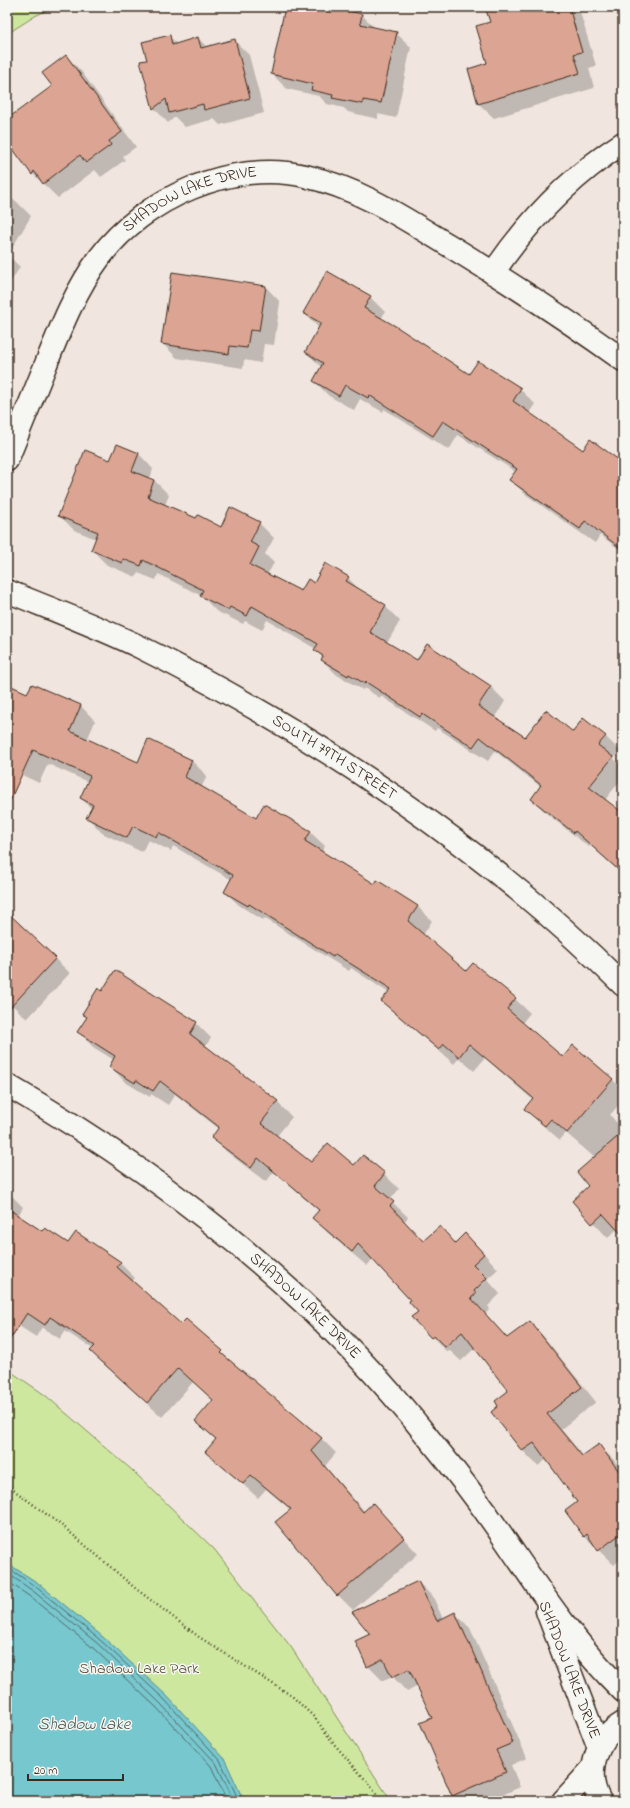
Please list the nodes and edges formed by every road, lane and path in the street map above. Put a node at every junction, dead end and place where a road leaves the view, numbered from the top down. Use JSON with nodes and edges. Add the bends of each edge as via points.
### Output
{"nodes":[{"id":1,"x":623,"y":143,"type":"edge"},
{"id":2,"x":493,"y":273,"type":"junction"},
{"id":3,"x":623,"y":360,"type":"edge"},
{"id":4,"x":7,"y":460,"type":"edge"},
{"id":5,"x":7,"y":591,"type":"edge"},
{"id":6,"x":623,"y":985,"type":"edge"},
{"id":7,"x":7,"y":1085,"type":"edge"},
{"id":8,"x":7,"y":1485,"type":"edge"},
{"id":9,"x":540,"y":1593,"type":"junction"},
{"id":10,"x":623,"y":1691,"type":"edge"},
{"id":11,"x":623,"y":1723,"type":"edge"},
{"id":12,"x":596,"y":1758,"type":"junction"},
{"id":13,"x":381,"y":1801,"type":"edge"},
{"id":14,"x":562,"y":1801,"type":"edge"},
{"id":15,"x":600,"y":1801,"type":"edge"}],
"edges":[{"from":1,"to":2,"type":"street","via":[[557,195],[532,221]]},
{"from":2,"to":3,"type":"street","name":"SHADOW LAKE DRIVE"},
{"from":2,"to":4,"type":"street","name":"SHADOW LAKE DRIVE","via":[[365,196],[304,175],[266,172],[230,177],[192,187],[157,204],[122,232],[100,256],[77,292]]},
{"from":5,"to":6,"type":"street","name":"SOUTH 79TH STREET","via":[[139,647],[318,747],[389,794],[493,870],[564,930]]},
{"from":7,"to":9,"type":"street","name":"SHADOW LAKE DRIVE","via":[[80,1129],[211,1221],[327,1325],[378,1377],[434,1444],[470,1490]]},
{"from":8,"to":13,"type":"path","via":[[65,1528],[135,1588],[200,1637],[292,1696],[315,1718]]},
{"from":9,"to":10,"type":"street","name":"SHADOW LAKE DRIVE","via":[[602,1670]]},
{"from":9,"to":12,"type":"street","name":"SHADOW LAKE DRIVE"},
{"from":11,"to":12,"type":"street","via":[[610,1732]]},
{"from":12,"to":14,"type":"street"},
{"from":12,"to":15,"type":"street","name":"SHADOW LAKE DRIVE","via":[[593,1782]]}]}
